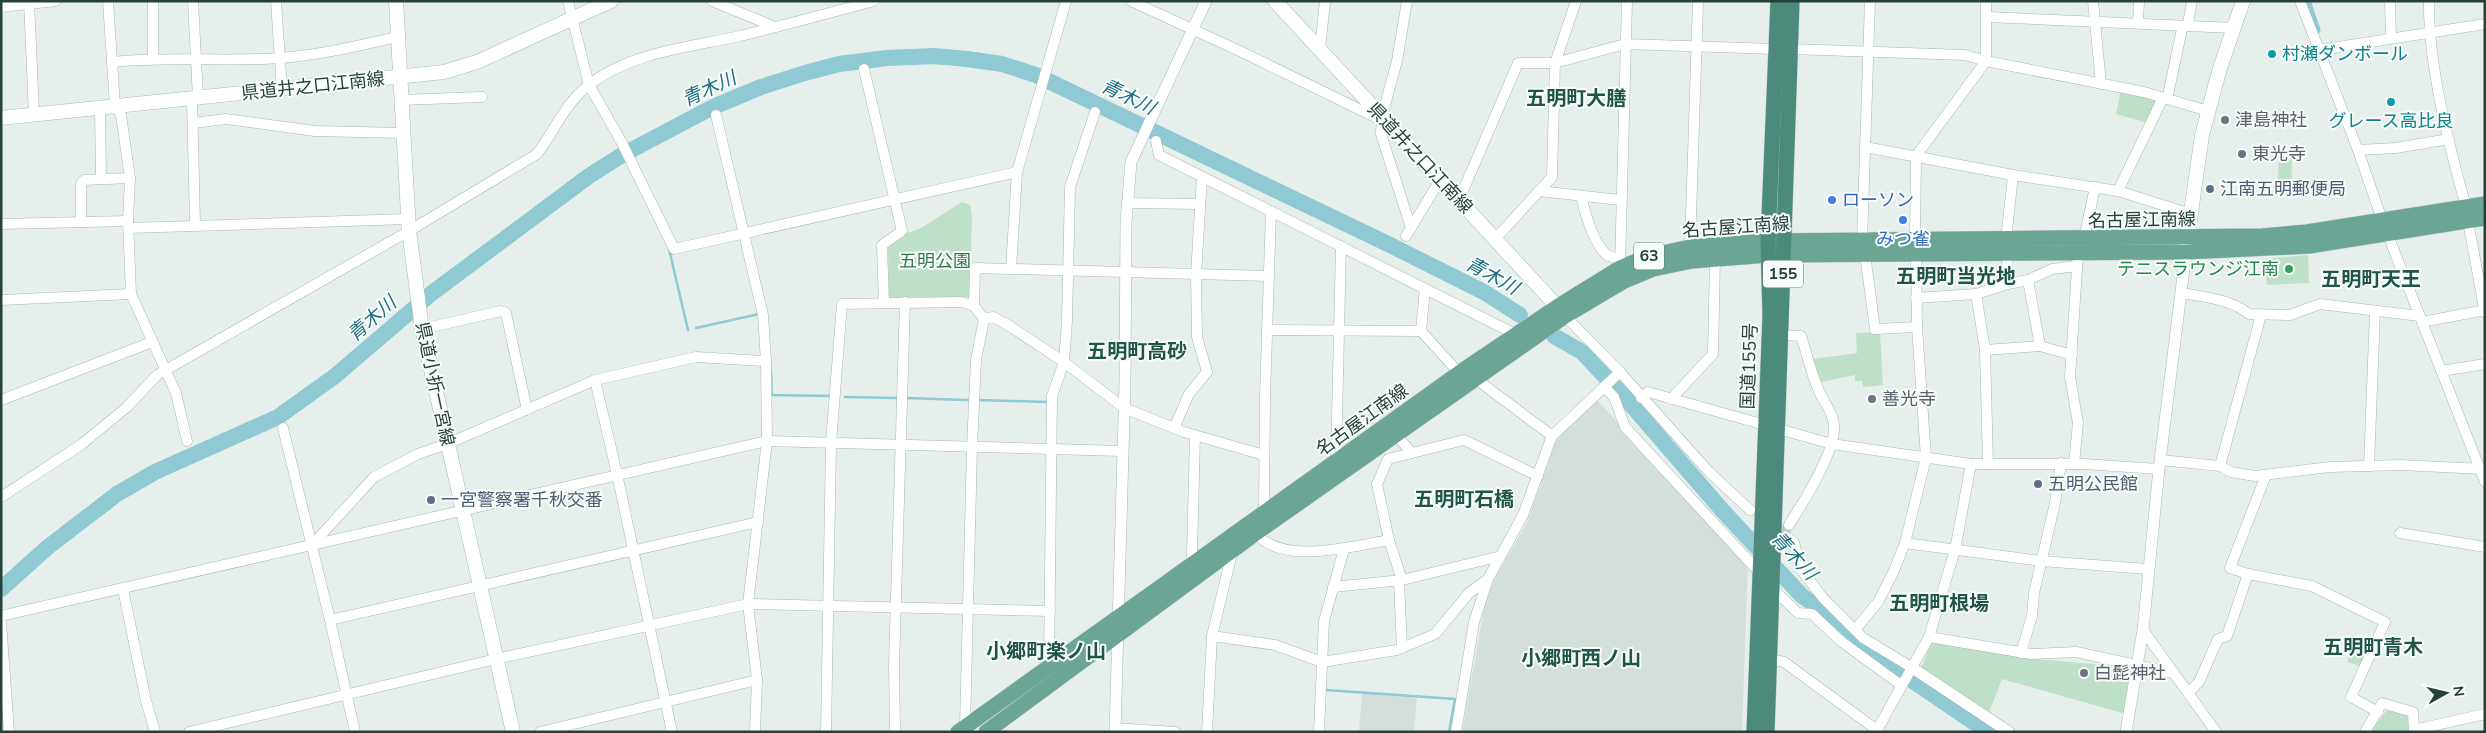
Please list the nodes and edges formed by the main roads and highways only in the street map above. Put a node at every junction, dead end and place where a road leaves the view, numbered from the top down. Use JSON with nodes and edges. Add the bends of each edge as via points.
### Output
{"nodes":[{"id":1,"x":611,"y":1,"type":"edge"},
{"id":2,"x":1275,"y":1,"type":"edge"},
{"id":3,"x":1778,"y":1,"type":"edge"},
{"id":4,"x":1792,"y":1,"type":"edge"},
{"id":5,"x":2243,"y":1,"type":"edge"},
{"id":6,"x":395,"y":4,"type":"edge"},
{"id":7,"x":1784,"y":49,"type":"junction"},
{"id":8,"x":399,"y":78,"type":"junction"},
{"id":9,"x":1,"y":118,"type":"edge"},
{"id":10,"x":2485,"y":204,"type":"edge"},
{"id":11,"x":2467,"y":214,"type":"junction"},
{"id":12,"x":2485,"y":218,"type":"edge"},
{"id":13,"x":2187,"y":245,"type":"junction"},
{"id":14,"x":1776,"y":248,"type":"junction"},
{"id":15,"x":1561,"y":311,"type":"junction"},
{"id":16,"x":1772,"y":427,"type":"junction"},
{"id":17,"x":1766,"y":578,"type":"junction"},
{"id":18,"x":961,"y":729,"type":"edge"},
{"id":19,"x":513,"y":732,"type":"edge"},
{"id":20,"x":986,"y":732,"type":"edge"},
{"id":21,"x":1754,"y":732,"type":"edge"},
{"id":22,"x":1768,"y":732,"type":"edge"}],
"edges":[{"from":1,"to":8,"type":"main road","name":"県道井之口江南線","via":[[460,68]]},
{"from":2,"to":15,"type":"main road","name":"県道井之口江南線"},
{"from":3,"to":7,"type":"highway","name":"国道155号","number":"155"},
{"from":4,"to":7,"type":"highway","name":"国道155号","number":"155"},
{"from":5,"to":13,"type":"main road","via":[[2208,111]]},
{"from":6,"to":8,"type":"main road","name":"県道小折一宮線"},
{"from":7,"to":14,"type":"highway","name":"国道155号","number":"155"},
{"from":8,"to":9,"type":"main road","name":"県道井之口江南線"},
{"from":8,"to":19,"type":"main road","name":"県道小折一宮線","via":[[408,225],[421,324]]},
{"from":10,"to":11,"type":"main road","name":"名古屋江南線","number":"63"},
{"from":11,"to":12,"type":"main road","name":"名古屋江南線","number":"63"},
{"from":11,"to":13,"type":"main road","name":"名古屋江南線","number":"63","via":[[2384,226]]},
{"from":13,"to":14,"type":"main road","name":"名古屋江南線","number":"63","via":[[2079,253],[2006,247]]},
{"from":14,"to":15,"type":"main road","name":"名古屋江南線","number":"63","via":[[1653,269]]},
{"from":14,"to":15,"type":"main road","name":"名古屋江南線","number":"63","via":[[1690,247],[1619,263]]},
{"from":14,"to":16,"type":"highway","name":"国道155号","number":"155","via":[[1770,316]]},
{"from":14,"to":16,"type":"highway","name":"国道155号","number":"155","via":[[1782,334]]},
{"from":15,"to":18,"type":"main road","name":"名古屋江南線","number":"63","via":[[1517,335],[1459,374]]},
{"from":15,"to":20,"type":"main road","name":"名古屋江南線","number":"63","via":[[1476,379],[1256,533]]},
{"from":16,"to":17,"type":"highway","name":"国道155号","number":"155","via":[[1773,546]]},
{"from":16,"to":17,"type":"highway","name":"国道155号","number":"155","via":[[1761,535]]},
{"from":17,"to":21,"type":"highway","name":"国道155号","number":"155"},
{"from":17,"to":22,"type":"highway","name":"国道155号","number":"155","via":[[1770,659]]}]}
